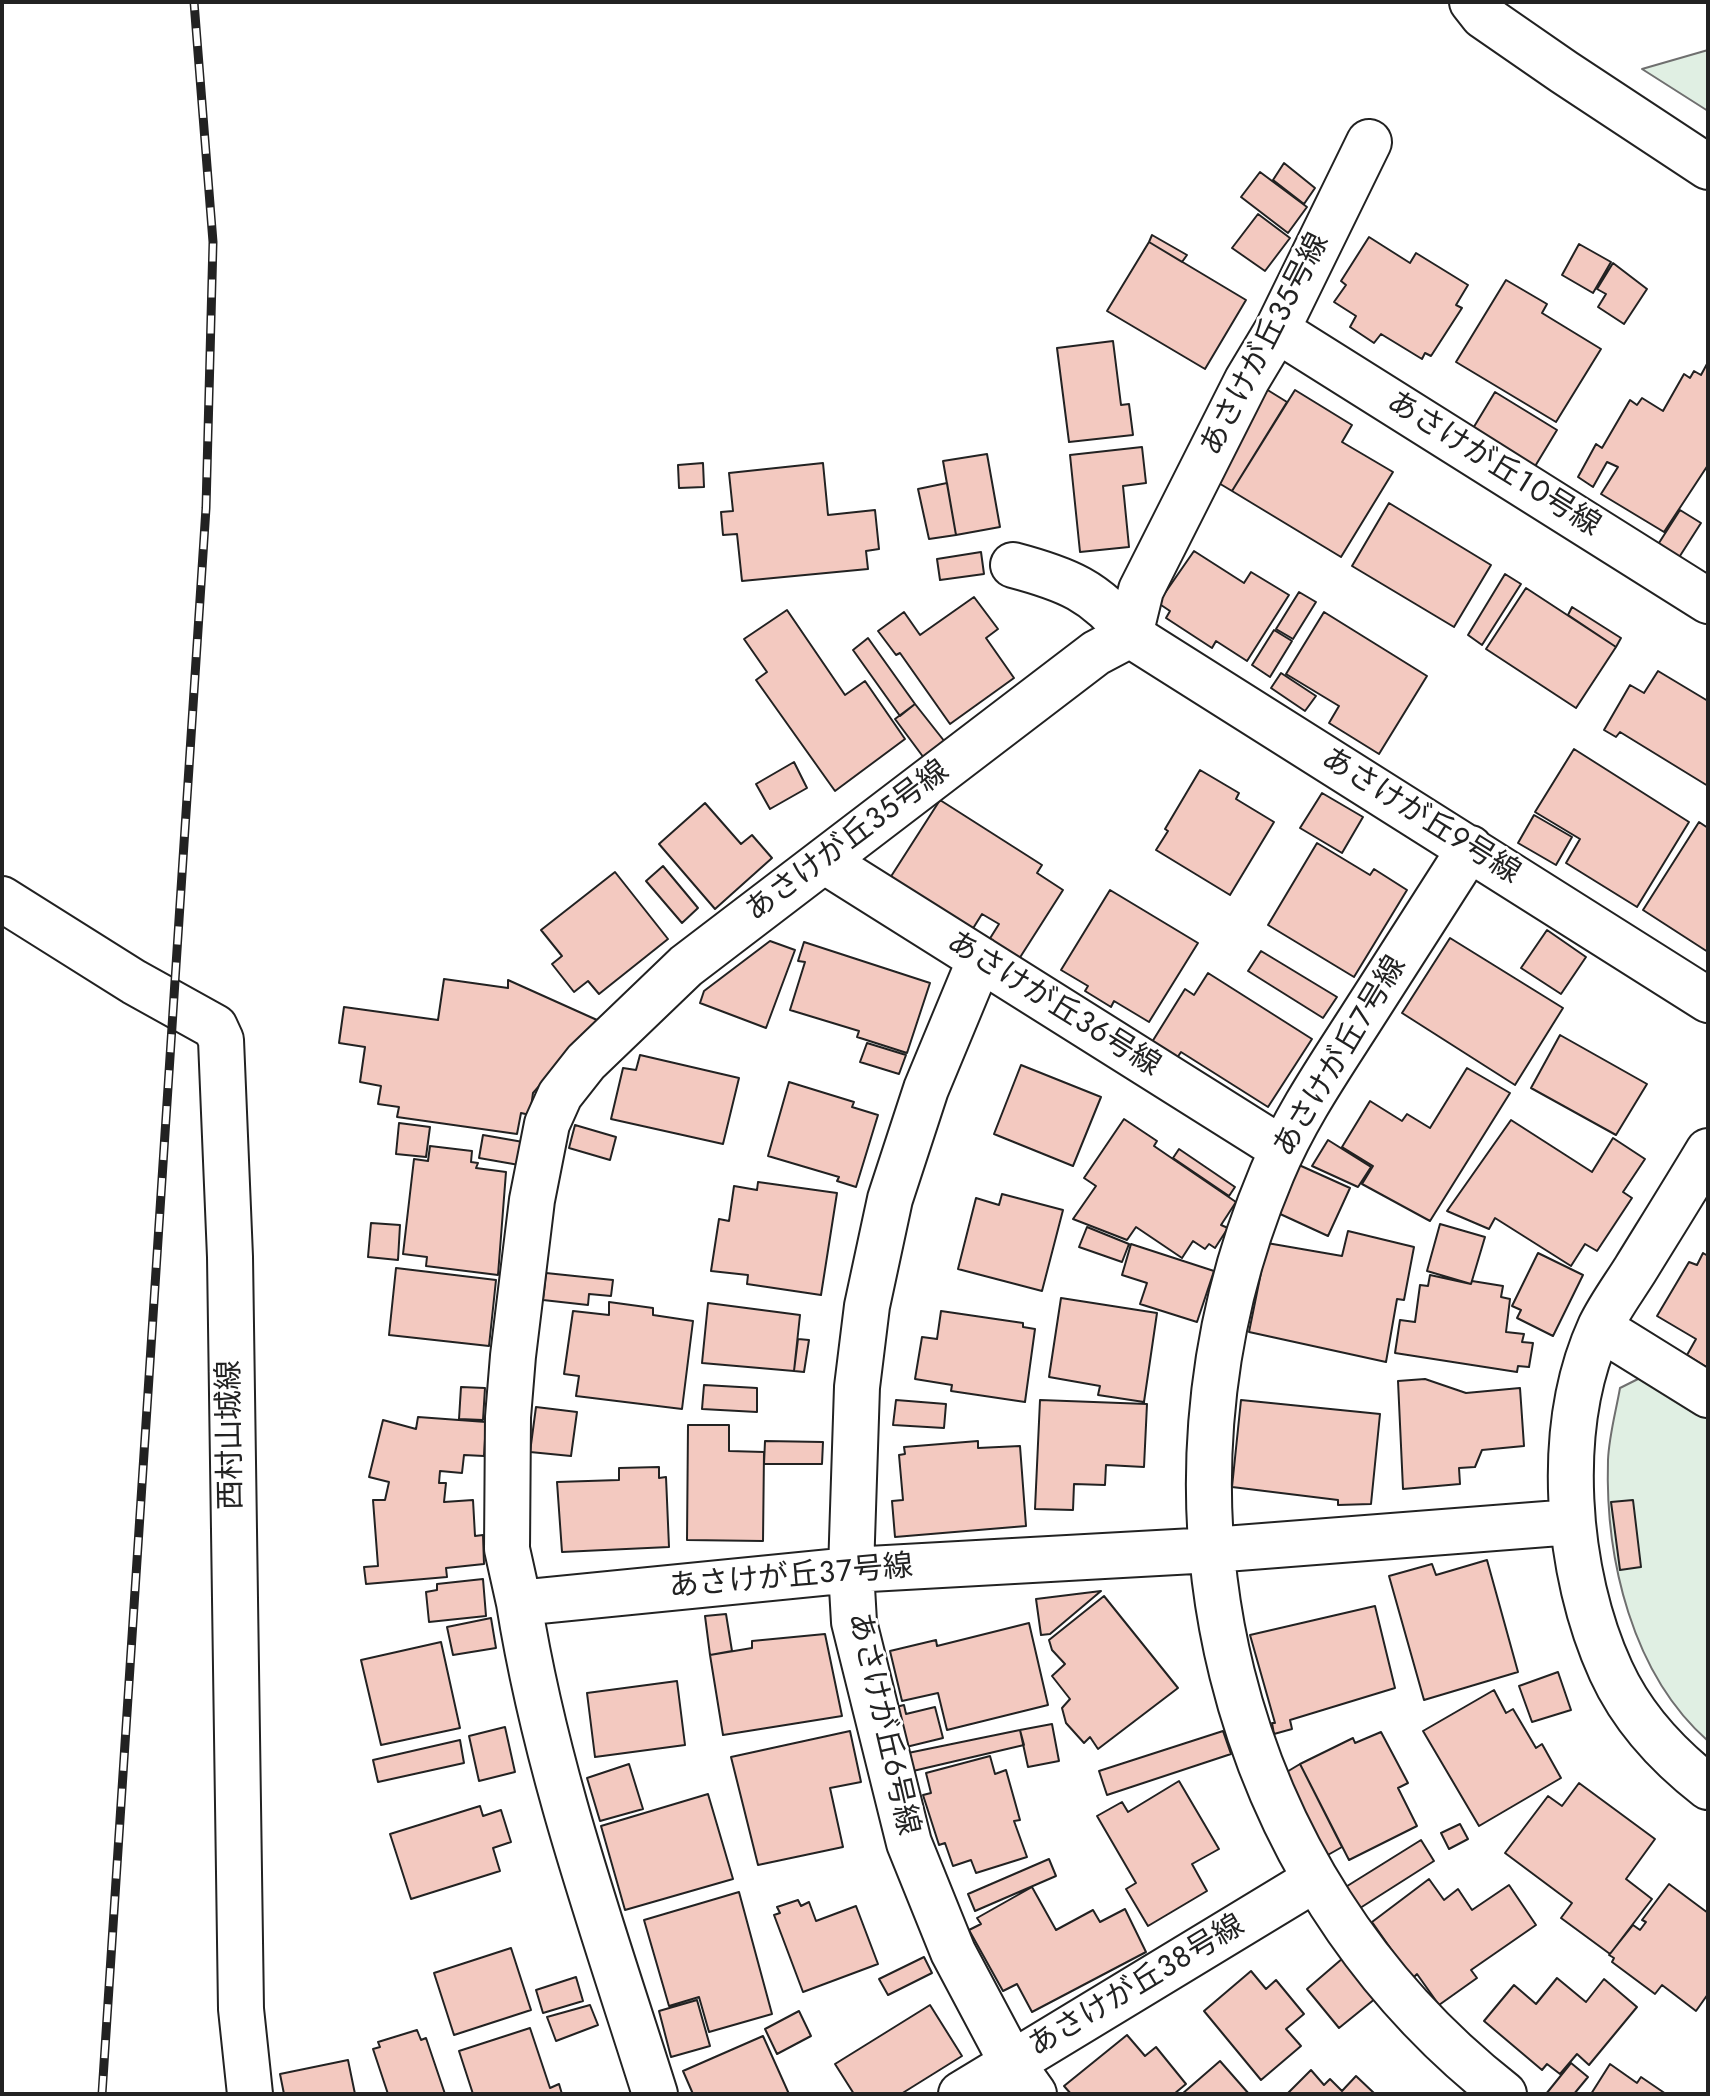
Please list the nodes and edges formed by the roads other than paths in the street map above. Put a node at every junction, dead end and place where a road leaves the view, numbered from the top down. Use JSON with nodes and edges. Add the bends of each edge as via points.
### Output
{"nodes":[{"id":1,"x":1472,"y":2,"type":"edge"},
{"id":2,"x":1369,"y":142,"type":"dead end"},
{"id":3,"x":1708,"y":167,"type":"edge"},
{"id":4,"x":1277,"y":330,"type":"junction"},
{"id":5,"x":1013,"y":565,"type":"dead end"},
{"id":6,"x":1708,"y":601,"type":"edge"},
{"id":7,"x":1130,"y":635,"type":"junction"},
{"id":8,"x":1470,"y":848,"type":"junction"},
{"id":9,"x":824,"y":861,"type":"junction"},
{"id":10,"x":2,"y":899,"type":"edge"},
{"id":11,"x":980,"y":959,"type":"junction"},
{"id":12,"x":1708,"y":1000,"type":"edge"},
{"id":13,"x":1282,"y":1149,"type":"junction"},
{"id":14,"x":1708,"y":1151,"type":"edge"},
{"id":15,"x":1600,"y":1328,"type":"junction"},
{"id":16,"x":1708,"y":1395,"type":"edge"},
{"id":17,"x":1572,"y":1522,"type":"junction"},
{"id":18,"x":1212,"y":1550,"type":"junction"},
{"id":19,"x":851,"y":1570,"type":"junction"},
{"id":20,"x":519,"y":1603,"type":"junction"},
{"id":21,"x":1708,"y":1787,"type":"edge"},
{"id":22,"x":1314,"y":1880,"type":"junction"},
{"id":23,"x":1023,"y":2078,"type":"edge"},
{"id":24,"x":250,"y":2094,"type":"edge"},
{"id":25,"x":655,"y":2094,"type":"edge"},
{"id":26,"x":961,"y":2094,"type":"edge"},
{"id":27,"x":1504,"y":2094,"type":"edge"}],
"edges":[{"from":1,"to":3,"type":"street","via":[[1483,16]]},
{"from":2,"to":4,"type":"street","name":"あさけが丘３５号線"},
{"from":4,"to":6,"type":"street","name":"あさけが丘１０号線"},
{"from":4,"to":7,"type":"street","name":"あさけが丘３５号線","via":[[1141,590]]},
{"from":5,"to":7,"type":"street","name":"あさけが丘９号線","via":[[1063,578],[1112,611]]},
{"from":7,"to":8,"type":"street","name":"あさけが丘９号線"},
{"from":7,"to":9,"type":"street","name":"あさけが丘３５号線","via":[[1096,653]]},
{"from":8,"to":12,"type":"street","name":"あさけが丘９号線"},
{"from":8,"to":13,"type":"street","name":"あさけが丘７号線"},
{"from":9,"to":11,"type":"street","name":"あさけが丘３６号線"},
{"from":9,"to":20,"type":"street","name":"あさけが丘３５号線","via":[[686,966],[626,1022],[569,1084],[547,1124],[532,1200],[508,1417],[507,1549]]},
{"from":10,"to":24,"type":"street","name":"西村山城線","via":[[215,1027],[221,1040],[230,1257],[241,2009]]},
{"from":11,"to":13,"type":"street","name":"あさけが丘３６号線"},
{"from":11,"to":19,"type":"street","name":"あさけが丘６号線","via":[[926,1089],[890,1199],[867,1306],[857,1387]]},
{"from":13,"to":18,"type":"street","name":"あさけが丘７号線","via":[[1249,1237],[1216,1363],[1209,1498]]},
{"from":14,"to":15,"type":"street"},
{"from":15,"to":16,"type":"street"},
{"from":15,"to":17,"type":"street","via":[[1578,1406]]},
{"from":17,"to":18,"type":"street","name":"あさけが丘３７号線"},
{"from":17,"to":21,"type":"street","via":[[1579,1570],[1611,1672],[1661,1745]]},
{"from":18,"to":19,"type":"street","name":"あさけが丘３７号線"},
{"from":18,"to":22,"type":"street","name":"あさけが丘７号線","via":[[1214,1591],[1243,1721]]},
{"from":19,"to":20,"type":"street","name":"あさけが丘３７号線"},
{"from":19,"to":23,"type":"street","name":"あさけが丘６号線","via":[[854,1622],[909,1843],[953,1952]]},
{"from":20,"to":25,"type":"street","via":[[562,1802]]},
{"from":22,"to":23,"type":"street","name":"あさけが丘３８号線"},
{"from":22,"to":27,"type":"street","name":"あさけが丘７号線","via":[[1395,1993]]},
{"from":23,"to":26,"type":"street","name":"あさけが丘３８号線"}]}
